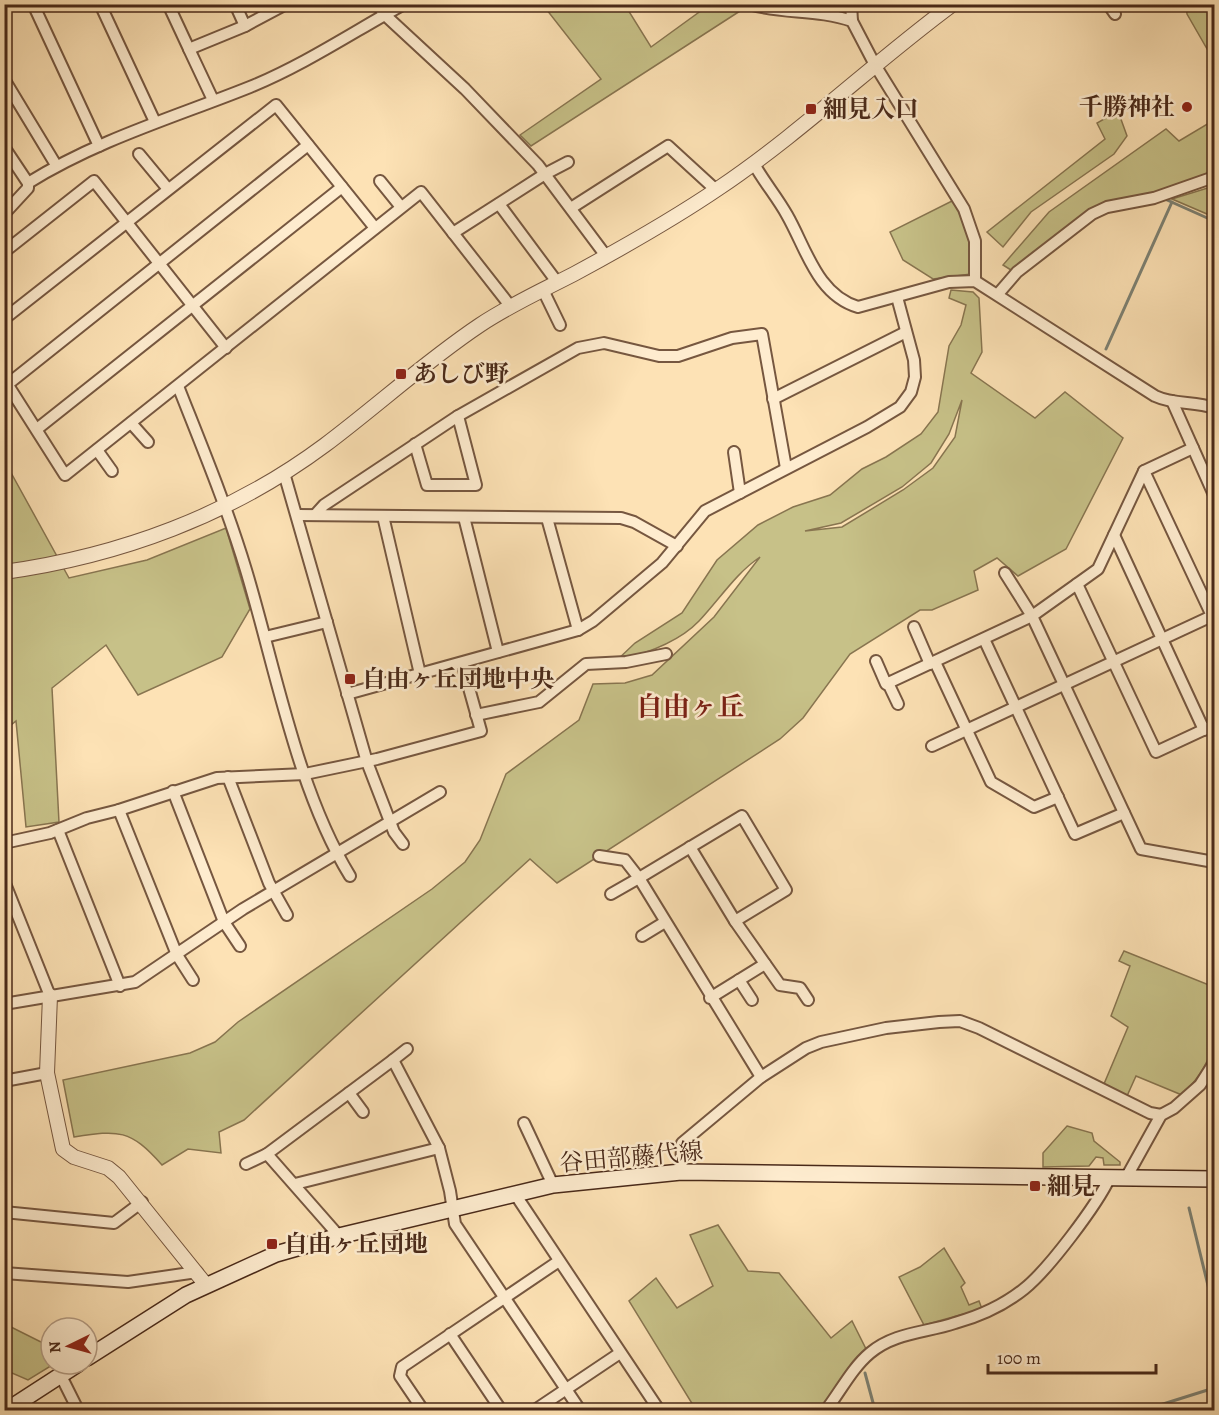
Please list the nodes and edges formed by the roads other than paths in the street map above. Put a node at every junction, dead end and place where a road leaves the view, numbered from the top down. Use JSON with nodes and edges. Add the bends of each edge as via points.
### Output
{"nodes":[{"id":1,"x":33,"y":4,"type":"edge"},
{"id":2,"x":100,"y":4,"type":"edge"},
{"id":3,"x":168,"y":4,"type":"edge"},
{"id":4,"x":235,"y":4,"type":"edge"},
{"id":5,"x":286,"y":4,"type":"edge"},
{"id":6,"x":377,"y":4,"type":"edge"},
{"id":7,"x":404,"y":4,"type":"edge"},
{"id":8,"x":749,"y":4,"type":"edge"},
{"id":9,"x":851,"y":4,"type":"edge"},
{"id":10,"x":953,"y":4,"type":"edge"},
{"id":11,"x":385,"y":15,"type":"junction"},
{"id":12,"x":852,"y":21,"type":"junction"},
{"id":13,"x":245,"y":26,"type":"junction"},
{"id":14,"x":189,"y":49,"type":"junction"},
{"id":15,"x":875,"y":65,"type":"junction"},
{"id":16,"x":4,"y":80,"type":"edge"},
{"id":17,"x":213,"y":100,"type":"junction"},
{"id":18,"x":155,"y":122,"type":"junction"},
{"id":19,"x":308,"y":145,"type":"junction"},
{"id":20,"x":99,"y":146,"type":"junction"},
{"id":21,"x":4,"y":147,"type":"edge"},
{"id":22,"x":139,"y":154,"type":"dead end"},
{"id":23,"x":568,"y":162,"type":"dead end"},
{"id":24,"x":754,"y":164,"type":"junction"},
{"id":25,"x":56,"y":165,"type":"junction"},
{"id":26,"x":545,"y":174,"type":"junction"},
{"id":27,"x":1215,"y":177,"type":"edge"},
{"id":28,"x":380,"y":181,"type":"dead end"},
{"id":29,"x":28,"y":183,"type":"junction"},
{"id":30,"x":342,"y":187,"type":"junction"},
{"id":31,"x":168,"y":189,"type":"junction"},
{"id":32,"x":716,"y":190,"type":"junction"},
{"id":33,"x":499,"y":204,"type":"junction"},
{"id":34,"x":401,"y":207,"type":"junction"},
{"id":35,"x":571,"y":208,"type":"junction"},
{"id":36,"x":4,"y":214,"type":"edge"},
{"id":37,"x":126,"y":223,"type":"junction"},
{"id":38,"x":375,"y":228,"type":"junction"},
{"id":39,"x":453,"y":233,"type":"junction"},
{"id":40,"x":4,"y":252,"type":"edge"},
{"id":41,"x":606,"y":256,"type":"junction"},
{"id":42,"x":159,"y":264,"type":"junction"},
{"id":43,"x":975,"y":281,"type":"junction"},
{"id":44,"x":557,"y":282,"type":"junction"},
{"id":45,"x":543,"y":290,"type":"junction"},
{"id":46,"x":998,"y":294,"type":"junction"},
{"id":47,"x":897,"y":297,"type":"junction"},
{"id":48,"x":192,"y":305,"type":"junction"},
{"id":49,"x":511,"y":307,"type":"junction"},
{"id":50,"x":4,"y":319,"type":"edge"},
{"id":51,"x":560,"y":326,"type":"dead end"},
{"id":52,"x":906,"y":332,"type":"junction"},
{"id":53,"x":226,"y":348,"type":"junction"},
{"id":54,"x":6,"y":381,"type":"edge"},
{"id":55,"x":178,"y":386,"type":"junction"},
{"id":56,"x":773,"y":399,"type":"junction"},
{"id":57,"x":1172,"y":401,"type":"junction"},
{"id":58,"x":1215,"y":408,"type":"edge"},
{"id":59,"x":458,"y":416,"type":"junction"},
{"id":60,"x":131,"y":423,"type":"junction"},
{"id":61,"x":37,"y":429,"type":"junction"},
{"id":62,"x":148,"y":442,"type":"dead end"},
{"id":63,"x":415,"y":444,"type":"junction"},
{"id":64,"x":1193,"y":448,"type":"junction"},
{"id":65,"x":97,"y":450,"type":"junction"},
{"id":66,"x":734,"y":452,"type":"dead end"},
{"id":67,"x":786,"y":468,"type":"junction"},
{"id":68,"x":112,"y":471,"type":"dead end"},
{"id":69,"x":1144,"y":471,"type":"junction"},
{"id":70,"x":284,"y":473,"type":"junction"},
{"id":71,"x":741,"y":493,"type":"junction"},
{"id":72,"x":1215,"y":495,"type":"edge"},
{"id":73,"x":225,"y":507,"type":"junction"},
{"id":74,"x":298,"y":515,"type":"junction"},
{"id":75,"x":315,"y":515,"type":"junction"},
{"id":76,"x":383,"y":516,"type":"junction"},
{"id":77,"x":464,"y":517,"type":"junction"},
{"id":78,"x":547,"y":518,"type":"junction"},
{"id":79,"x":1114,"y":535,"type":"junction"},
{"id":80,"x":677,"y":546,"type":"junction"},
{"id":81,"x":4,"y":572,"type":"edge"},
{"id":82,"x":1005,"y":573,"type":"dead end"},
{"id":83,"x":1077,"y":585,"type":"junction"},
{"id":84,"x":1032,"y":616,"type":"junction"},
{"id":85,"x":1213,"y":617,"type":"edge"},
{"id":86,"x":327,"y":622,"type":"junction"},
{"id":87,"x":914,"y":627,"type":"dead end"},
{"id":88,"x":578,"y":630,"type":"junction"},
{"id":89,"x":265,"y":637,"type":"junction"},
{"id":90,"x":984,"y":639,"type":"junction"},
{"id":91,"x":1162,"y":639,"type":"junction"},
{"id":92,"x":498,"y":652,"type":"junction"},
{"id":93,"x":666,"y":654,"type":"dead end"},
{"id":94,"x":876,"y":661,"type":"dead end"},
{"id":95,"x":1113,"y":662,"type":"junction"},
{"id":96,"x":462,"y":663,"type":"junction"},
{"id":97,"x":932,"y":663,"type":"junction"},
{"id":98,"x":420,"y":674,"type":"junction"},
{"id":99,"x":888,"y":683,"type":"junction"},
{"id":100,"x":1064,"y":684,"type":"junction"},
{"id":101,"x":347,"y":694,"type":"junction"},
{"id":102,"x":898,"y":704,"type":"dead end"},
{"id":103,"x":1016,"y":707,"type":"junction"},
{"id":104,"x":476,"y":715,"type":"junction"},
{"id":105,"x":1209,"y":728,"type":"edge"},
{"id":106,"x":967,"y":730,"type":"junction"},
{"id":107,"x":932,"y":746,"type":"dead end"},
{"id":108,"x":367,"y":762,"type":"junction"},
{"id":109,"x":306,"y":774,"type":"junction"},
{"id":110,"x":228,"y":777,"type":"junction"},
{"id":111,"x":173,"y":791,"type":"junction"},
{"id":112,"x":440,"y":792,"type":"dead end"},
{"id":113,"x":1058,"y":797,"type":"junction"},
{"id":114,"x":119,"y":810,"type":"junction"},
{"id":115,"x":1124,"y":813,"type":"junction"},
{"id":116,"x":390,"y":822,"type":"junction"},
{"id":117,"x":58,"y":830,"type":"junction"},
{"id":118,"x":4,"y":843,"type":"edge"},
{"id":119,"x":403,"y":844,"type":"dead end"},
{"id":120,"x":690,"y":847,"type":"junction"},
{"id":121,"x":337,"y":853,"type":"junction"},
{"id":122,"x":598,"y":856,"type":"dead end"},
{"id":123,"x":1215,"y":862,"type":"edge"},
{"id":124,"x":350,"y":876,"type":"dead end"},
{"id":125,"x":639,"y":878,"type":"junction"},
{"id":126,"x":4,"y":881,"type":"edge"},
{"id":127,"x":275,"y":892,"type":"junction"},
{"id":128,"x":611,"y":894,"type":"dead end"},
{"id":129,"x":287,"y":915,"type":"dead end"},
{"id":130,"x":735,"y":921,"type":"junction"},
{"id":131,"x":224,"y":922,"type":"junction"},
{"id":132,"x":665,"y":922,"type":"junction"},
{"id":133,"x":642,"y":936,"type":"dead end"},
{"id":134,"x":240,"y":946,"type":"dead end"},
{"id":135,"x":177,"y":955,"type":"junction"},
{"id":136,"x":765,"y":964,"type":"junction"},
{"id":137,"x":192,"y":980,"type":"dead end"},
{"id":138,"x":739,"y":980,"type":"junction"},
{"id":139,"x":120,"y":986,"type":"junction"},
{"id":140,"x":50,"y":996,"type":"junction"},
{"id":141,"x":710,"y":998,"type":"junction"},
{"id":142,"x":752,"y":1000,"type":"dead end"},
{"id":143,"x":808,"y":1000,"type":"dead end"},
{"id":144,"x":4,"y":1004,"type":"edge"},
{"id":145,"x":407,"y":1049,"type":"dead end"},
{"id":146,"x":393,"y":1060,"type":"junction"},
{"id":147,"x":1215,"y":1063,"type":"edge"},
{"id":148,"x":47,"y":1073,"type":"junction"},
{"id":149,"x":760,"y":1077,"type":"junction"},
{"id":150,"x":4,"y":1081,"type":"edge"},
{"id":151,"x":349,"y":1093,"type":"junction"},
{"id":152,"x":363,"y":1112,"type":"dead end"},
{"id":153,"x":1161,"y":1115,"type":"junction"},
{"id":154,"x":524,"y":1123,"type":"dead end"},
{"id":155,"x":439,"y":1148,"type":"junction"},
{"id":156,"x":267,"y":1154,"type":"junction"},
{"id":157,"x":246,"y":1164,"type":"dead end"},
{"id":158,"x":681,"y":1172,"type":"junction"},
{"id":159,"x":1110,"y":1178,"type":"junction"},
{"id":160,"x":1126,"y":1178,"type":"junction"},
{"id":161,"x":1215,"y":1179,"type":"edge"},
{"id":162,"x":296,"y":1184,"type":"junction"},
{"id":163,"x":553,"y":1185,"type":"junction"},
{"id":164,"x":514,"y":1194,"type":"junction"},
{"id":165,"x":142,"y":1202,"type":"junction"},
{"id":166,"x":453,"y":1209,"type":"junction"},
{"id":167,"x":4,"y":1212,"type":"edge"},
{"id":168,"x":339,"y":1236,"type":"junction"},
{"id":169,"x":559,"y":1261,"type":"junction"},
{"id":170,"x":4,"y":1273,"type":"edge"},
{"id":171,"x":201,"y":1279,"type":"junction"},
{"id":172,"x":504,"y":1297,"type":"junction"},
{"id":173,"x":450,"y":1334,"type":"junction"},
{"id":174,"x":99,"y":1350,"type":"edge"},
{"id":175,"x":620,"y":1353,"type":"junction"},
{"id":176,"x":61,"y":1376,"type":"joint"},
{"id":177,"x":566,"y":1389,"type":"junction"},
{"id":178,"x":7,"y":1410,"type":"edge"},
{"id":179,"x":78,"y":1410,"type":"edge"},
{"id":180,"x":423,"y":1410,"type":"edge"},
{"id":181,"x":501,"y":1410,"type":"edge"},
{"id":182,"x":535,"y":1410,"type":"edge"},
{"id":183,"x":580,"y":1410,"type":"edge"},
{"id":184,"x":659,"y":1410,"type":"edge"},
{"id":185,"x":826,"y":1410,"type":"edge"}],
"edges":[{"from":1,"to":20,"type":"street"},
{"from":2,"to":18,"type":"street"},
{"from":3,"to":14,"type":"street"},
{"from":4,"to":13,"type":"street"},
{"from":5,"to":13,"type":"street"},
{"from":6,"to":11,"type":"street"},
{"from":7,"to":11,"type":"street"},
{"from":8,"to":12,"type":"street","via":[[763,9],[835,15]]},
{"from":9,"to":12,"type":"street"},
{"from":10,"to":15,"type":"street"},
{"from":11,"to":17,"type":"street","via":[[282,71]]},
{"from":11,"to":26,"type":"street","via":[[465,88]]},
{"from":12,"to":15,"type":"street"},
{"from":13,"to":14,"type":"street"},
{"from":14,"to":17,"type":"street"},
{"from":15,"to":24,"type":"street"},
{"from":15,"to":43,"type":"street","via":[[964,209],[975,241]]},
{"from":16,"to":25,"type":"street"},
{"from":17,"to":18,"type":"street"},
{"from":18,"to":20,"type":"street"},
{"from":19,"to":30,"type":"street"},
{"from":19,"to":31,"type":"street","via":[[276,105]]},
{"from":19,"to":42,"type":"street"},
{"from":20,"to":25,"type":"street"},
{"from":21,"to":29,"type":"street"},
{"from":22,"to":31,"type":"street"},
{"from":23,"to":26,"type":"street"},
{"from":24,"to":32,"type":"street"},
{"from":24,"to":47,"type":"street","via":[[787,215],[822,282],[834,295],[858,307]]},
{"from":25,"to":29,"type":"street"},
{"from":26,"to":33,"type":"street"},
{"from":26,"to":35,"type":"street"},
{"from":27,"to":46,"type":"street","via":[[1092,214],[1017,272]]},
{"from":28,"to":34,"type":"street"},
{"from":29,"to":36,"type":"street","via":[[28,188]]},
{"from":30,"to":38,"type":"street"},
{"from":30,"to":48,"type":"street"},
{"from":31,"to":37,"type":"street"},
{"from":32,"to":35,"type":"street","via":[[668,146]]},
{"from":32,"to":41,"type":"street"},
{"from":33,"to":39,"type":"street"},
{"from":33,"to":44,"type":"street"},
{"from":34,"to":38,"type":"street"},
{"from":34,"to":39,"type":"street","via":[[421,192]]},
{"from":35,"to":41,"type":"street"},
{"from":37,"to":40,"type":"street","via":[[94,181]]},
{"from":37,"to":42,"type":"street"},
{"from":37,"to":50,"type":"street"},
{"from":38,"to":53,"type":"street"},
{"from":39,"to":49,"type":"street"},
{"from":41,"to":44,"type":"street"},
{"from":42,"to":48,"type":"street"},
{"from":42,"to":54,"type":"street"},
{"from":43,"to":46,"type":"street"},
{"from":43,"to":47,"type":"street","via":[[949,282]]},
{"from":44,"to":45,"type":"street"},
{"from":45,"to":49,"type":"street"},
{"from":45,"to":51,"type":"street"},
{"from":46,"to":57,"type":"street","via":[[1148,392]]},
{"from":47,"to":52,"type":"street"},
{"from":48,"to":53,"type":"street"},
{"from":48,"to":61,"type":"street"},
{"from":49,"to":70,"type":"street","via":[[441,353]]},
{"from":52,"to":56,"type":"street"},
{"from":52,"to":67,"type":"street","via":[[915,377],[907,399],[885,417]]},
{"from":53,"to":55,"type":"street"},
{"from":54,"to":61,"type":"street"},
{"from":55,"to":60,"type":"street"},
{"from":55,"to":73,"type":"street"},
{"from":56,"to":59,"type":"street","via":[[762,334],[732,338],[678,356],[659,356],[604,343],[587,345]]},
{"from":56,"to":67,"type":"street"},
{"from":57,"to":58,"type":"street","via":[[1199,402]]},
{"from":57,"to":64,"type":"street"},
{"from":59,"to":63,"type":"street"},
{"from":59,"to":63,"type":"street","via":[[476,485],[427,485]]},
{"from":60,"to":62,"type":"street"},
{"from":60,"to":65,"type":"street"},
{"from":61,"to":65,"type":"street","via":[[65,475]]},
{"from":63,"to":75,"type":"street"},
{"from":64,"to":69,"type":"street"},
{"from":64,"to":72,"type":"street"},
{"from":65,"to":68,"type":"street"},
{"from":66,"to":71,"type":"street"},
{"from":67,"to":71,"type":"street"},
{"from":69,"to":79,"type":"street"},
{"from":69,"to":85,"type":"street"},
{"from":70,"to":73,"type":"street"},
{"from":70,"to":74,"type":"street"},
{"from":71,"to":80,"type":"street","via":[[705,512]]},
{"from":73,"to":81,"type":"street","via":[[126,546]]},
{"from":73,"to":89,"type":"street"},
{"from":74,"to":75,"type":"street"},
{"from":74,"to":86,"type":"street"},
{"from":75,"to":76,"type":"street"},
{"from":76,"to":77,"type":"street"},
{"from":76,"to":98,"type":"street"},
{"from":77,"to":78,"type":"street"},
{"from":77,"to":92,"type":"street"},
{"from":78,"to":80,"type":"street","via":[[628,519]]},
{"from":78,"to":88,"type":"street"},
{"from":79,"to":83,"type":"street","via":[[1098,568]]},
{"from":79,"to":91,"type":"street"},
{"from":80,"to":88,"type":"street"},
{"from":82,"to":84,"type":"street"},
{"from":83,"to":84,"type":"street"},
{"from":83,"to":95,"type":"street"},
{"from":84,"to":90,"type":"street"},
{"from":84,"to":100,"type":"street"},
{"from":85,"to":91,"type":"street"},
{"from":86,"to":89,"type":"street"},
{"from":86,"to":101,"type":"street"},
{"from":87,"to":97,"type":"street"},
{"from":88,"to":92,"type":"street"},
{"from":89,"to":109,"type":"street"},
{"from":90,"to":97,"type":"street"},
{"from":90,"to":103,"type":"street"},
{"from":91,"to":95,"type":"street"},
{"from":91,"to":105,"type":"street"},
{"from":92,"to":96,"type":"street"},
{"from":93,"to":104,"type":"street","via":[[586,664],[539,702]]},
{"from":94,"to":99,"type":"street"},
{"from":95,"to":100,"type":"street"},
{"from":95,"to":105,"type":"street","via":[[1156,752]]},
{"from":96,"to":98,"type":"street"},
{"from":96,"to":104,"type":"street"},
{"from":97,"to":99,"type":"street"},
{"from":97,"to":106,"type":"street"},
{"from":98,"to":101,"type":"street"},
{"from":99,"to":102,"type":"street"},
{"from":100,"to":103,"type":"street"},
{"from":100,"to":115,"type":"street"},
{"from":101,"to":108,"type":"street"},
{"from":103,"to":106,"type":"street"},
{"from":103,"to":113,"type":"street"},
{"from":104,"to":108,"type":"street","via":[[481,731]]},
{"from":106,"to":107,"type":"street"},
{"from":106,"to":113,"type":"street","via":[[991,782],[1034,807]]},
{"from":108,"to":109,"type":"street"},
{"from":108,"to":116,"type":"street"},
{"from":109,"to":110,"type":"street"},
{"from":109,"to":121,"type":"street"},
{"from":110,"to":111,"type":"street"},
{"from":110,"to":127,"type":"street"},
{"from":111,"to":114,"type":"street"},
{"from":111,"to":131,"type":"street"},
{"from":112,"to":116,"type":"street"},
{"from":113,"to":115,"type":"street","via":[[1076,834]]},
{"from":114,"to":117,"type":"street"},
{"from":114,"to":135,"type":"street"},
{"from":115,"to":123,"type":"street","via":[[1141,849]]},
{"from":116,"to":119,"type":"street"},
{"from":116,"to":121,"type":"street"},
{"from":117,"to":118,"type":"street"},
{"from":117,"to":139,"type":"street"},
{"from":120,"to":125,"type":"street"},
{"from":120,"to":130,"type":"street"},
{"from":120,"to":130,"type":"street","via":[[742,816],[786,890]]},
{"from":121,"to":124,"type":"street"},
{"from":121,"to":127,"type":"street"},
{"from":122,"to":125,"type":"street","via":[[626,860]]},
{"from":125,"to":128,"type":"street"},
{"from":125,"to":132,"type":"street"},
{"from":126,"to":140,"type":"street"},
{"from":127,"to":129,"type":"street"},
{"from":127,"to":131,"type":"street"},
{"from":130,"to":136,"type":"street"},
{"from":131,"to":134,"type":"street"},
{"from":131,"to":135,"type":"street"},
{"from":132,"to":133,"type":"street"},
{"from":132,"to":141,"type":"street"},
{"from":135,"to":137,"type":"street"},
{"from":135,"to":139,"type":"street","via":[[135,982]]},
{"from":136,"to":138,"type":"street"},
{"from":136,"to":143,"type":"street","via":[[780,985],[800,988]]},
{"from":138,"to":141,"type":"street"},
{"from":138,"to":142,"type":"street"},
{"from":139,"to":140,"type":"street"},
{"from":140,"to":144,"type":"street"},
{"from":140,"to":148,"type":"street"},
{"from":141,"to":149,"type":"street"},
{"from":145,"to":146,"type":"street"},
{"from":146,"to":151,"type":"street"},
{"from":146,"to":155,"type":"street"},
{"from":147,"to":153,"type":"street","via":[[1200,1085]]},
{"from":148,"to":150,"type":"street"},
{"from":148,"to":165,"type":"street","via":[[63,1149],[74,1157],[108,1168]]},
{"from":149,"to":153,"type":"street","via":[[806,1048],[842,1036],[960,1021]]},
{"from":149,"to":158,"type":"street","via":[[682,1143]]},
{"from":151,"to":152,"type":"street"},
{"from":151,"to":156,"type":"street"},
{"from":153,"to":160,"type":"street"},
{"from":154,"to":163,"type":"street"},
{"from":155,"to":162,"type":"street"},
{"from":155,"to":166,"type":"street"},
{"from":156,"to":157,"type":"street"},
{"from":156,"to":162,"type":"street"},
{"from":158,"to":159,"type":"main road","name":"谷田部藤代線"},
{"from":158,"to":163,"type":"main road","name":"谷田部藤代線"},
{"from":159,"to":160,"type":"main road","name":"谷田部藤代線"},
{"from":159,"to":185,"type":"street","via":[[1101,1196],[1025,1288],[984,1314],[906,1334],[871,1352]]},
{"from":160,"to":161,"type":"main road","name":"谷田部藤代線"},
{"from":162,"to":168,"type":"street"},
{"from":163,"to":164,"type":"main road","name":"谷田部藤代線"},
{"from":164,"to":166,"type":"main road","name":"谷田部藤代線"},
{"from":164,"to":169,"type":"street"},
{"from":165,"to":167,"type":"street","via":[[114,1223]]},
{"from":165,"to":171,"type":"street"},
{"from":166,"to":168,"type":"main road","name":"谷田部藤代線"},
{"from":166,"to":172,"type":"street","via":[[455,1224]]},
{"from":168,"to":171,"type":"main road","name":"谷田部藤代線"},
{"from":169,"to":172,"type":"street"},
{"from":169,"to":175,"type":"street"},
{"from":170,"to":171,"type":"street","via":[[128,1282]]},
{"from":171,"to":174,"type":"main road","name":"谷田部藤代線"},
{"from":172,"to":173,"type":"street"},
{"from":172,"to":177,"type":"street"},
{"from":173,"to":180,"type":"street","via":[[402,1367],[399,1376]]},
{"from":173,"to":181,"type":"street"},
{"from":175,"to":177,"type":"street"},
{"from":175,"to":184,"type":"street"},
{"from":176,"to":178,"type":"main road"},
{"from":176,"to":179,"type":"street"},
{"from":177,"to":182,"type":"street"},
{"from":177,"to":183,"type":"street"}]}
